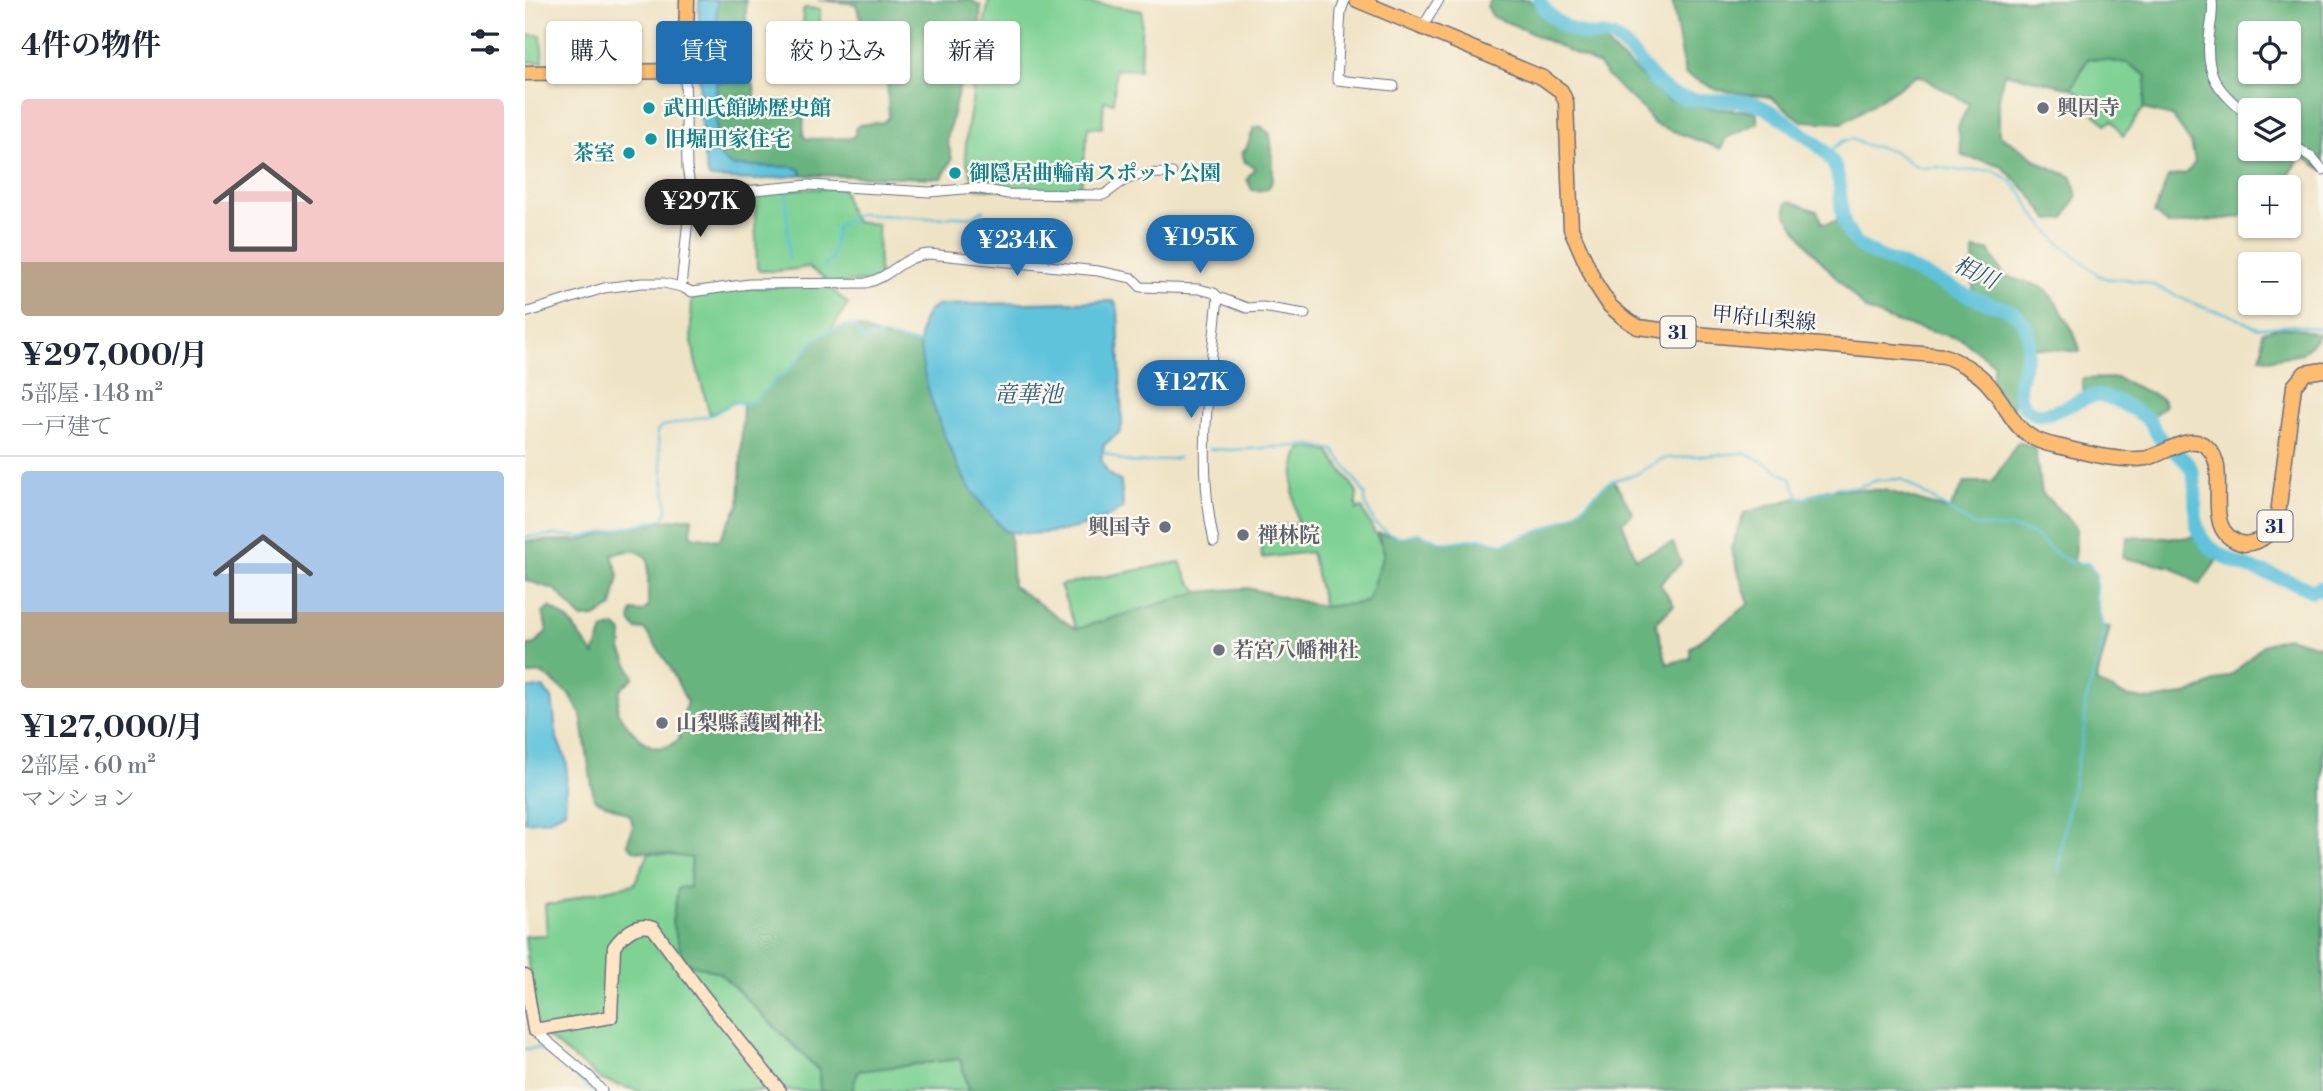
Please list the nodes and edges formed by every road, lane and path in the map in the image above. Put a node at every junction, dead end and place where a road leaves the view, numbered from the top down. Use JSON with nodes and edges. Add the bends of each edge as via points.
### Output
{"nodes":[{"id":1,"x":687,"y":0,"type":"edge"},
{"id":2,"x":1345,"y":0,"type":"edge"},
{"id":3,"x":1357,"y":0,"type":"edge"},
{"id":4,"x":1439,"y":0,"type":"edge"},
{"id":5,"x":2212,"y":0,"type":"edge"},
{"id":6,"x":686,"y":21,"type":"edge"},
{"id":7,"x":1422,"y":28,"type":"junction"},
{"id":8,"x":656,"y":71,"type":"edge"},
{"id":9,"x":525,"y":73,"type":"edge"},
{"id":10,"x":685,"y":84,"type":"edge"},
{"id":11,"x":1394,"y":86,"type":"dead end"},
{"id":12,"x":2238,"y":107,"type":"edge"},
{"id":13,"x":2301,"y":150,"type":"edge"},
{"id":14,"x":2323,"y":170,"type":"edge"},
{"id":15,"x":1172,"y":173,"type":"dead end"},
{"id":16,"x":690,"y":196,"type":"junction"},
{"id":17,"x":681,"y":287,"type":"junction"},
{"id":18,"x":1218,"y":297,"type":"junction"},
{"id":19,"x":525,"y":313,"type":"edge"},
{"id":20,"x":1305,"y":314,"type":"dead end"},
{"id":21,"x":2323,"y":370,"type":"edge"},
{"id":22,"x":1214,"y":542,"type":"dead end"},
{"id":23,"x":525,"y":976,"type":"edge"},
{"id":24,"x":534,"y":1030,"type":"junction"},
{"id":25,"x":601,"y":1091,"type":"edge"},
{"id":26,"x":780,"y":1091,"type":"edge"}],
"edges":[{"from":1,"to":6,"type":"main road"},
{"from":2,"to":11,"type":"street","via":[[1337,80]]},
{"from":3,"to":7,"type":"main road","name":"甲府山梨線","number":"31"},
{"from":4,"to":7,"type":"street"},
{"from":5,"to":12,"type":"street","via":[[2208,53],[2212,77]]},
{"from":7,"to":21,"type":"main road","name":"甲府山梨線","number":"31","via":[[1543,78],[1561,91],[1568,118],[1571,229],[1610,306],[1638,327],[1945,356],[1976,373],[2014,423],[2041,443],[2131,459],[2200,443],[2217,468],[2218,512],[2225,532],[2244,544],[2262,540],[2273,529],[2279,514],[2294,386],[2305,373]]},
{"from":8,"to":9,"type":"main road"},
{"from":10,"to":16,"type":"street"},
{"from":13,"to":14,"type":"street"},
{"from":15,"to":16,"type":"street","via":[[1142,173],[1103,195],[809,185]]},
{"from":16,"to":17,"type":"street"},
{"from":17,"to":18,"type":"street","via":[[692,292],[749,284],[866,283],[879,280],[901,262],[929,254],[1098,271],[1132,278],[1141,287],[1199,289]]},
{"from":17,"to":19,"type":"street","via":[[642,283],[604,288]]},
{"from":18,"to":20,"type":"street","via":[[1247,308]]},
{"from":18,"to":22,"type":"street","via":[[1204,447]]},
{"from":23,"to":24,"type":"main road"},
{"from":24,"to":25,"type":"street"},
{"from":24,"to":26,"type":"main road","via":[[611,1017],[614,947],[640,925],[649,926]]}]}
